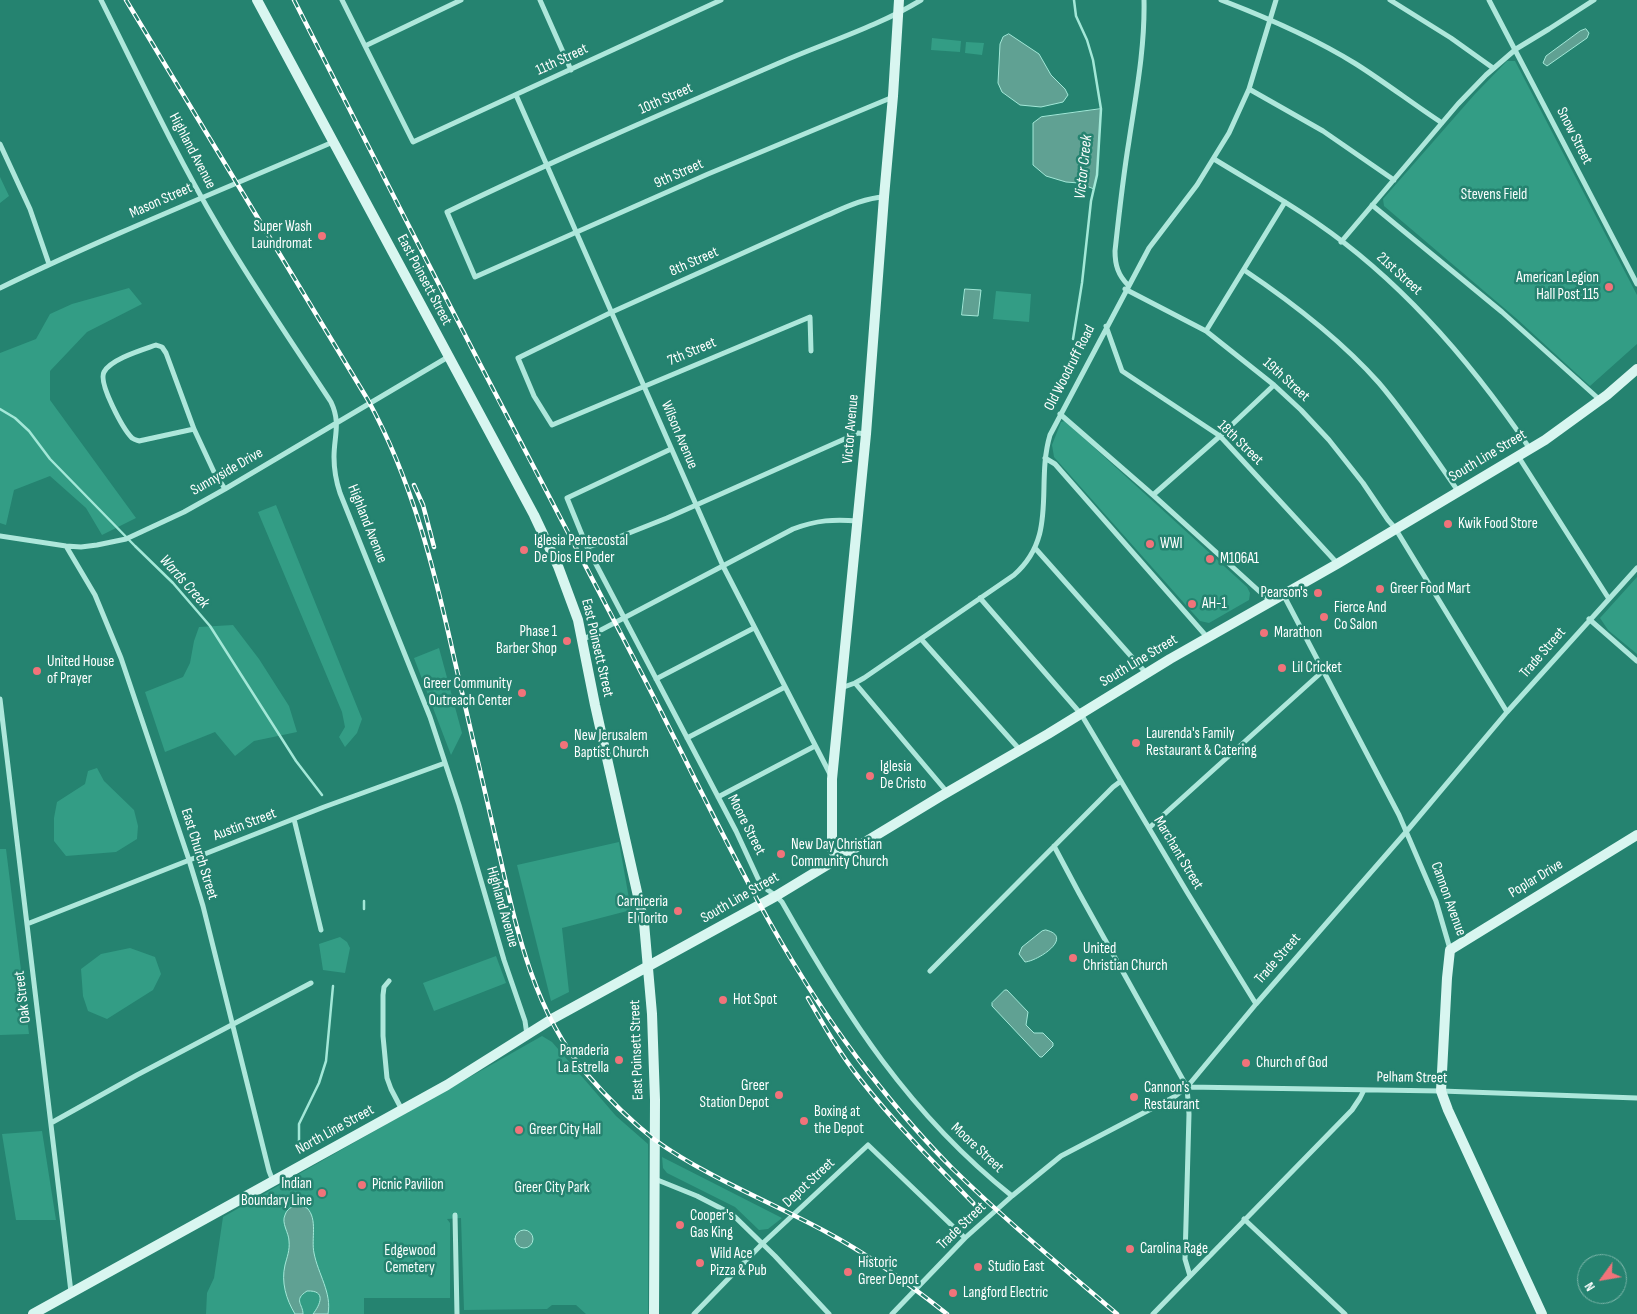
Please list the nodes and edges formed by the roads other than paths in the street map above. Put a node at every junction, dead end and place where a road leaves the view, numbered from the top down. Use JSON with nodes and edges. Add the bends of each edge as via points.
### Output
{"nodes":[{"id":1,"x":101,"y":0,"type":"edge"},
{"id":2,"x":257,"y":0,"type":"edge"},
{"id":3,"x":342,"y":0,"type":"edge"},
{"id":4,"x":462,"y":0,"type":"edge"},
{"id":5,"x":540,"y":0,"type":"edge"},
{"id":6,"x":721,"y":0,"type":"edge"},
{"id":7,"x":899,"y":0,"type":"edge"},
{"id":8,"x":921,"y":0,"type":"edge"},
{"id":9,"x":1144,"y":0,"type":"edge"},
{"id":10,"x":1221,"y":0,"type":"edge"},
{"id":11,"x":1276,"y":0,"type":"edge"},
{"id":12,"x":1390,"y":0,"type":"edge"},
{"id":13,"x":1489,"y":0,"type":"edge"},
{"id":14,"x":1594,"y":0,"type":"edge"},
{"id":15,"x":898,"y":15,"type":"junction"},
{"id":16,"x":1270,"y":20,"type":"junction"},
{"id":17,"x":364,"y":46,"type":"junction"},
{"id":18,"x":1516,"y":49,"type":"junction"},
{"id":19,"x":1494,"y":68,"type":"junction"},
{"id":20,"x":571,"y":70,"type":"junction"},
{"id":21,"x":1249,"y":89,"type":"junction"},
{"id":22,"x":516,"y":95,"type":"junction"},
{"id":23,"x":894,"y":96,"type":"junction"},
{"id":24,"x":1442,"y":123,"type":"junction"},
{"id":25,"x":334,"y":142,"type":"junction"},
{"id":26,"x":0,"y":144,"type":"edge"},
{"id":27,"x":1214,"y":159,"type":"junction"},
{"id":28,"x":547,"y":164,"type":"junction"},
{"id":29,"x":1394,"y":180,"type":"junction"},
{"id":30,"x":202,"y":197,"type":"junction"},
{"id":31,"x":884,"y":197,"type":"junction"},
{"id":32,"x":1285,"y":202,"type":"junction"},
{"id":33,"x":1372,"y":204,"type":"junction"},
{"id":34,"x":577,"y":233,"type":"junction"},
{"id":35,"x":1342,"y":242,"type":"junction"},
{"id":36,"x":49,"y":264,"type":"junction"},
{"id":37,"x":1244,"y":270,"type":"junction"},
{"id":38,"x":475,"y":277,"type":"joint"},
{"id":39,"x":1637,"y":284,"type":"edge"},
{"id":40,"x":1126,"y":287,"type":"junction"},
{"id":41,"x":0,"y":288,"type":"edge"},
{"id":42,"x":612,"y":312,"type":"junction"},
{"id":43,"x":1106,"y":326,"type":"junction"},
{"id":44,"x":1206,"y":331,"type":"junction"},
{"id":45,"x":811,"y":352,"type":"dead end"},
{"id":46,"x":448,"y":357,"type":"junction"},
{"id":47,"x":1637,"y":369,"type":"edge"},
{"id":48,"x":1274,"y":385,"type":"junction"},
{"id":49,"x":644,"y":386,"type":"junction"},
{"id":50,"x":1600,"y":400,"type":"junction"},
{"id":51,"x":1060,"y":414,"type":"junction"},
{"id":52,"x":338,"y":422,"type":"junction"},
{"id":53,"x":552,"y":425,"type":"joint"},
{"id":54,"x":194,"y":430,"type":"junction"},
{"id":55,"x":866,"y":434,"type":"junction"},
{"id":56,"x":1220,"y":436,"type":"junction"},
{"id":57,"x":671,"y":448,"type":"junction"},
{"id":58,"x":1530,"y":448,"type":"junction"},
{"id":59,"x":1518,"y":456,"type":"junction"},
{"id":60,"x":1045,"y":458,"type":"junction"},
{"id":61,"x":225,"y":489,"type":"junction"},
{"id":62,"x":1458,"y":491,"type":"junction"},
{"id":63,"x":1153,"y":495,"type":"junction"},
{"id":64,"x":696,"y":505,"type":"junction"},
{"id":65,"x":858,"y":521,"type":"junction"},
{"id":66,"x":1395,"y":528,"type":"junction"},
{"id":67,"x":0,"y":536,"type":"edge"},
{"id":68,"x":66,"y":546,"type":"junction"},
{"id":69,"x":587,"y":547,"type":"junction"},
{"id":70,"x":1036,"y":548,"type":"junction"},
{"id":71,"x":1337,"y":564,"type":"junction"},
{"id":72,"x":723,"y":566,"type":"junction"},
{"id":73,"x":1637,"y":568,"type":"edge"},
{"id":74,"x":1283,"y":594,"type":"junction"},
{"id":75,"x":980,"y":598,"type":"junction"},
{"id":76,"x":1609,"y":599,"type":"junction"},
{"id":77,"x":1270,"y":601,"type":"junction"},
{"id":78,"x":625,"y":618,"type":"junction"},
{"id":79,"x":1589,"y":619,"type":"junction"},
{"id":80,"x":754,"y":628,"type":"junction"},
{"id":81,"x":1207,"y":637,"type":"junction"},
{"id":82,"x":921,"y":639,"type":"junction"},
{"id":83,"x":581,"y":641,"type":"junction"},
{"id":84,"x":1637,"y":661,"type":"edge"},
{"id":85,"x":1324,"y":670,"type":"junction"},
{"id":86,"x":1146,"y":673,"type":"junction"},
{"id":87,"x":656,"y":679,"type":"junction"},
{"id":88,"x":855,"y":684,"type":"junction"},
{"id":89,"x":785,"y":687,"type":"junction"},
{"id":90,"x":842,"y":688,"type":"junction"},
{"id":91,"x":0,"y":700,"type":"edge"},
{"id":92,"x":1507,"y":712,"type":"junction"},
{"id":93,"x":1081,"y":714,"type":"junction"},
{"id":94,"x":687,"y":738,"type":"junction"},
{"id":95,"x":815,"y":746,"type":"junction"},
{"id":96,"x":1020,"y":750,"type":"junction"},
{"id":97,"x":445,"y":763,"type":"junction"},
{"id":98,"x":832,"y":779,"type":"junction"},
{"id":99,"x":1122,"y":782,"type":"junction"},
{"id":100,"x":947,"y":792,"type":"junction"},
{"id":101,"x":718,"y":797,"type":"junction"},
{"id":102,"x":294,"y":819,"type":"junction"},
{"id":103,"x":1149,"y":828,"type":"junction"},
{"id":104,"x":1406,"y":832,"type":"junction"},
{"id":105,"x":1637,"y":835,"type":"edge"},
{"id":106,"x":1054,"y":846,"type":"junction"},
{"id":107,"x":837,"y":858,"type":"junction"},
{"id":108,"x":189,"y":860,"type":"junction"},
{"id":109,"x":776,"y":896,"type":"junction"},
{"id":110,"x":27,"y":924,"type":"junction"},
{"id":111,"x":321,"y":930,"type":"dead end"},
{"id":112,"x":1450,"y":950,"type":"junction"},
{"id":113,"x":648,"y":967,"type":"junction"},
{"id":114,"x":930,"y":971,"type":"dead end"},
{"id":115,"x":311,"y":982,"type":"dead end"},
{"id":116,"x":389,"y":982,"type":"dead end"},
{"id":117,"x":1256,"y":1004,"type":"junction"},
{"id":118,"x":232,"y":1023,"type":"junction"},
{"id":119,"x":527,"y":1035,"type":"junction"},
{"id":120,"x":1187,"y":1087,"type":"junction"},
{"id":121,"x":1364,"y":1090,"type":"junction"},
{"id":122,"x":1441,"y":1091,"type":"junction"},
{"id":123,"x":1637,"y":1098,"type":"edge"},
{"id":124,"x":402,"y":1110,"type":"junction"},
{"id":125,"x":51,"y":1123,"type":"junction"},
{"id":126,"x":655,"y":1179,"type":"junction"},
{"id":127,"x":273,"y":1182,"type":"junction"},
{"id":128,"x":1012,"y":1196,"type":"junction"},
{"id":129,"x":455,"y":1215,"type":"dead end"},
{"id":130,"x":1244,"y":1219,"type":"junction"},
{"id":131,"x":965,"y":1238,"type":"junction"},
{"id":132,"x":763,"y":1243,"type":"junction"},
{"id":133,"x":1190,"y":1276,"type":"junction"},
{"id":134,"x":71,"y":1292,"type":"junction"},
{"id":135,"x":1540,"y":1313,"type":"edge"},
{"id":136,"x":33,"y":1314,"type":"edge"},
{"id":137,"x":457,"y":1314,"type":"edge"},
{"id":138,"x":654,"y":1314,"type":"edge"},
{"id":139,"x":694,"y":1314,"type":"edge"},
{"id":140,"x":828,"y":1314,"type":"edge"},
{"id":141,"x":892,"y":1314,"type":"edge"},
{"id":142,"x":1153,"y":1314,"type":"edge"},
{"id":143,"x":1345,"y":1314,"type":"edge"}],
"edges":[{"from":1,"to":30,"type":"street","name":"Highland Avenue"},
{"from":2,"to":25,"type":"main road","name":"East Poinsett Street"},
{"from":3,"to":17,"type":"street"},
{"from":4,"to":17,"type":"street"},
{"from":5,"to":20,"type":"street"},
{"from":6,"to":20,"type":"street","name":"11th Street"},
{"from":7,"to":15,"type":"main road","name":"Victor Avenue"},
{"from":8,"to":15,"type":"street","name":"10th Street"},
{"from":9,"to":40,"type":"street","via":[[1140,77],[1123,176],[1115,251],[1117,270]]},
{"from":10,"to":16,"type":"street"},
{"from":11,"to":16,"type":"street","name":"Old Woodruff Road"},
{"from":12,"to":19,"type":"street"},
{"from":13,"to":18,"type":"street","name":"Snow Street"},
{"from":14,"to":18,"type":"street"},
{"from":15,"to":23,"type":"main road","name":"Victor Avenue"},
{"from":15,"to":28,"type":"street","name":"10th Street"},
{"from":16,"to":21,"type":"street","name":"Old Woodruff Road"},
{"from":16,"to":24,"type":"street","via":[[1355,63]]},
{"from":17,"to":22,"type":"street","name":"11th Street","via":[[413,142]]},
{"from":18,"to":19,"type":"street"},
{"from":18,"to":39,"type":"street","name":"Snow Street"},
{"from":19,"to":24,"type":"street"},
{"from":20,"to":22,"type":"street","name":"11th Street"},
{"from":21,"to":27,"type":"street","name":"Old Woodruff Road"},
{"from":21,"to":29,"type":"street","via":[[1323,131]]},
{"from":22,"to":28,"type":"street","name":"Wilson Avenue"},
{"from":23,"to":31,"type":"main road","name":"Victor Avenue"},
{"from":23,"to":34,"type":"street","name":"9th Street"},
{"from":24,"to":29,"type":"street"},
{"from":25,"to":30,"type":"street","name":"Mason Street"},
{"from":25,"to":46,"type":"main road","name":"East Poinsett Street"},
{"from":26,"to":36,"type":"street","via":[[30,209]]},
{"from":27,"to":32,"type":"street","name":"21st Street"},
{"from":27,"to":40,"type":"street","name":"Old Woodruff Road","via":[[1148,248]]},
{"from":28,"to":34,"type":"street","name":"Wilson Avenue"},
{"from":28,"to":38,"type":"street","name":"10th Street","via":[[447,212]]},
{"from":29,"to":33,"type":"street"},
{"from":30,"to":36,"type":"street","name":"Mason Street"},
{"from":30,"to":52,"type":"street","name":"Highland Avenue","via":[[253,284],[331,402]]},
{"from":31,"to":42,"type":"street","name":"8th Street","via":[[851,205]]},
{"from":31,"to":55,"type":"main road","name":"Victor Avenue"},
{"from":32,"to":35,"type":"street","name":"21st Street"},
{"from":32,"to":37,"type":"street"},
{"from":33,"to":35,"type":"street"},
{"from":33,"to":50,"type":"street","via":[[1502,312]]},
{"from":34,"to":38,"type":"street","name":"9th Street"},
{"from":34,"to":42,"type":"street","name":"Wilson Avenue"},
{"from":35,"to":58,"type":"street","name":"21st Street","via":[[1401,291],[1445,336]]},
{"from":36,"to":41,"type":"street","name":"Mason Street"},
{"from":37,"to":44,"type":"street"},
{"from":37,"to":62,"type":"street","via":[[1298,308],[1363,366],[1406,418]]},
{"from":40,"to":43,"type":"street","name":"Old Woodruff Road"},
{"from":40,"to":44,"type":"street","name":"19th Street"},
{"from":42,"to":49,"type":"street","name":"Wilson Avenue"},
{"from":42,"to":53,"type":"street","name":"8th Street","via":[[518,358],[534,396]]},
{"from":43,"to":51,"type":"street","name":"Old Woodruff Road"},
{"from":43,"to":56,"type":"street","name":"18th Street","via":[[1122,371]]},
{"from":44,"to":48,"type":"street","name":"19th Street"},
{"from":45,"to":49,"type":"street","name":"7th Street","via":[[810,317]]},
{"from":46,"to":52,"type":"street","name":"Sunnyside Drive"},
{"from":46,"to":83,"type":"main road","name":"East Poinsett Street","via":[[547,540],[578,620]]},
{"from":47,"to":50,"type":"main road","name":"South Line Street"},
{"from":48,"to":56,"type":"street"},
{"from":48,"to":66,"type":"street","name":"19th Street","via":[[1329,440]]},
{"from":49,"to":53,"type":"street","name":"7th Street"},
{"from":49,"to":57,"type":"street","name":"Wilson Avenue"},
{"from":50,"to":58,"type":"main road","name":"South Line Street"},
{"from":51,"to":60,"type":"street","name":"Old Woodruff Road","via":[[1050,435]]},
{"from":51,"to":63,"type":"street"},
{"from":52,"to":61,"type":"street","name":"Sunnyside Drive"},
{"from":52,"to":97,"type":"street","name":"Highland Avenue","via":[[334,457],[340,493],[430,717]]},
{"from":54,"to":54,"type":"street","via":[[162,347],[156,345],[132,354],[104,372],[102,379],[111,403],[132,438],[143,441]]},
{"from":54,"to":61,"type":"street"},
{"from":55,"to":64,"type":"street","via":[[858,433]]},
{"from":55,"to":65,"type":"main road","name":"Victor Avenue"},
{"from":56,"to":63,"type":"street"},
{"from":56,"to":71,"type":"street","name":"18th Street"},
{"from":57,"to":64,"type":"street","name":"Wilson Avenue"},
{"from":57,"to":69,"type":"street","name":"Moore Street","via":[[567,498]]},
{"from":58,"to":59,"type":"main road","name":"South Line Street"},
{"from":59,"to":62,"type":"main road","name":"South Line Street"},
{"from":59,"to":76,"type":"street"},
{"from":60,"to":70,"type":"street","name":"Old Woodruff Road","via":[[1043,516]]},
{"from":60,"to":81,"type":"street","via":[[1055,464]]},
{"from":61,"to":68,"type":"street","name":"Sunnyside Drive","via":[[126,539],[97,546]]},
{"from":62,"to":66,"type":"main road","name":"South Line Street"},
{"from":63,"to":77,"type":"street"},
{"from":64,"to":69,"type":"street","via":[[641,529]]},
{"from":64,"to":72,"type":"street","name":"Wilson Avenue"},
{"from":65,"to":72,"type":"street","via":[[835,519],[807,524]]},
{"from":65,"to":90,"type":"main road","name":"Victor Avenue"},
{"from":66,"to":71,"type":"main road","name":"South Line Street"},
{"from":66,"to":92,"type":"street","name":"19th Street"},
{"from":67,"to":68,"type":"street","name":"Sunnyside Drive"},
{"from":68,"to":108,"type":"street","name":"East Church Street","via":[[95,595],[121,658]]},
{"from":69,"to":78,"type":"street","name":"Moore Street"},
{"from":70,"to":75,"type":"street","name":"Old Woodruff Road","via":[[1019,570]]},
{"from":70,"to":86,"type":"street"},
{"from":71,"to":74,"type":"main road","name":"South Line Street"},
{"from":72,"to":78,"type":"street"},
{"from":72,"to":80,"type":"street","name":"Wilson Avenue"},
{"from":73,"to":76,"type":"street","name":"Trade Street"},
{"from":74,"to":77,"type":"main road","name":"South Line Street"},
{"from":74,"to":85,"type":"street","name":"Cannon Avenue"},
{"from":75,"to":82,"type":"street","name":"Old Woodruff Road"},
{"from":75,"to":93,"type":"street","name":"Marchant Street"},
{"from":76,"to":79,"type":"street","name":"Trade Street"},
{"from":77,"to":81,"type":"main road","name":"South Line Street"},
{"from":78,"to":83,"type":"street"},
{"from":78,"to":87,"type":"street","name":"Moore Street"},
{"from":79,"to":84,"type":"street"},
{"from":79,"to":92,"type":"street","name":"Trade Street"},
{"from":80,"to":87,"type":"street"},
{"from":80,"to":89,"type":"street","name":"Wilson Avenue"},
{"from":81,"to":86,"type":"main road","name":"South Line Street"},
{"from":82,"to":88,"type":"street","name":"Old Woodruff Road"},
{"from":82,"to":96,"type":"street"},
{"from":83,"to":113,"type":"main road","name":"East Poinsett Street","via":[[644,923]]},
{"from":85,"to":103,"type":"street"},
{"from":85,"to":104,"type":"street","name":"Cannon Avenue"},
{"from":86,"to":93,"type":"main road","name":"South Line Street"},
{"from":87,"to":94,"type":"street","name":"Moore Street"},
{"from":88,"to":90,"type":"street","name":"Old Woodruff Road"},
{"from":88,"to":100,"type":"street"},
{"from":89,"to":94,"type":"street"},
{"from":89,"to":95,"type":"street","name":"Wilson Avenue"},
{"from":90,"to":98,"type":"main road","name":"Victor Avenue"},
{"from":91,"to":110,"type":"street","name":"Oak Street"},
{"from":92,"to":104,"type":"street","name":"Trade Street"},
{"from":93,"to":96,"type":"main road","name":"South Line Street"},
{"from":93,"to":99,"type":"street","name":"Marchant Street"},
{"from":94,"to":101,"type":"street","name":"Moore Street"},
{"from":95,"to":98,"type":"street","name":"Wilson Avenue"},
{"from":95,"to":101,"type":"street"},
{"from":96,"to":100,"type":"main road","name":"South Line Street"},
{"from":97,"to":102,"type":"street","name":"Austin Street"},
{"from":97,"to":119,"type":"street","name":"Highland Avenue","via":[[504,960],[526,1021]]},
{"from":98,"to":107,"type":"main road","name":"Victor Avenue","via":[[832,849]]},
{"from":99,"to":103,"type":"street","name":"Marchant Street"},
{"from":99,"to":106,"type":"street","via":[[1113,787]]},
{"from":100,"to":107,"type":"main road","name":"South Line Street"},
{"from":101,"to":109,"type":"street","name":"Moore Street","via":[[761,885]]},
{"from":102,"to":108,"type":"street","name":"Austin Street"},
{"from":102,"to":111,"type":"street"},
{"from":103,"to":117,"type":"street","name":"Marchant Street"},
{"from":104,"to":112,"type":"street","name":"Cannon Avenue","via":[[1436,901]]},
{"from":104,"to":117,"type":"street","name":"Trade Street"},
{"from":105,"to":112,"type":"main road","name":"Poplar Drive"},
{"from":106,"to":114,"type":"street"},
{"from":106,"to":120,"type":"street"},
{"from":107,"to":109,"type":"main road","name":"South Line Street"},
{"from":108,"to":110,"type":"street","name":"Austin Street"},
{"from":108,"to":118,"type":"street","name":"East Church Street"},
{"from":109,"to":113,"type":"main road","name":"South Line Street"},
{"from":109,"to":128,"type":"street","name":"Moore Street","via":[[847,1011],[922,1112]]},
{"from":110,"to":125,"type":"street","name":"Oak Street"},
{"from":112,"to":122,"type":"main road","name":"Cannon Avenue"},
{"from":113,"to":119,"type":"main road","name":"North Line Street"},
{"from":113,"to":126,"type":"main road","name":"East Poinsett Street","via":[[654,1063]]},
{"from":115,"to":118,"type":"street"},
{"from":116,"to":124,"type":"street","via":[[383,994],[384,1057],[388,1084]]},
{"from":117,"to":120,"type":"street","name":"Trade Street"},
{"from":118,"to":125,"type":"street"},
{"from":118,"to":127,"type":"street","name":"East Church Street"},
{"from":119,"to":124,"type":"main road","name":"North Line Street"},
{"from":120,"to":121,"type":"street","name":"Pelham Street"},
{"from":120,"to":128,"type":"street","name":"Trade Street","via":[[1174,1097],[1061,1156]]},
{"from":120,"to":133,"type":"street","via":[[1185,1259]]},
{"from":121,"to":122,"type":"street","name":"Pelham Street"},
{"from":121,"to":130,"type":"street","via":[[1352,1110]]},
{"from":122,"to":123,"type":"street","name":"Pelham Street"},
{"from":122,"to":135,"type":"main road","name":"Cannon Avenue"},
{"from":124,"to":127,"type":"main road","name":"North Line Street"},
{"from":125,"to":134,"type":"street","name":"Oak Street"},
{"from":126,"to":132,"type":"street","via":[[725,1209]]},
{"from":126,"to":138,"type":"main road","name":"East Poinsett Street"},
{"from":127,"to":134,"type":"main road","name":"North Line Street"},
{"from":128,"to":131,"type":"street","name":"Trade Street"},
{"from":129,"to":137,"type":"street"},
{"from":130,"to":133,"type":"street"},
{"from":130,"to":143,"type":"street"},
{"from":131,"to":132,"type":"street","name":"Depot Street","via":[[868,1145]]},
{"from":131,"to":141,"type":"street","name":"Trade Street"},
{"from":132,"to":139,"type":"street","name":"Depot Street"},
{"from":132,"to":140,"type":"street"},
{"from":133,"to":142,"type":"street"},
{"from":134,"to":136,"type":"main road","name":"North Line Street"}]}
